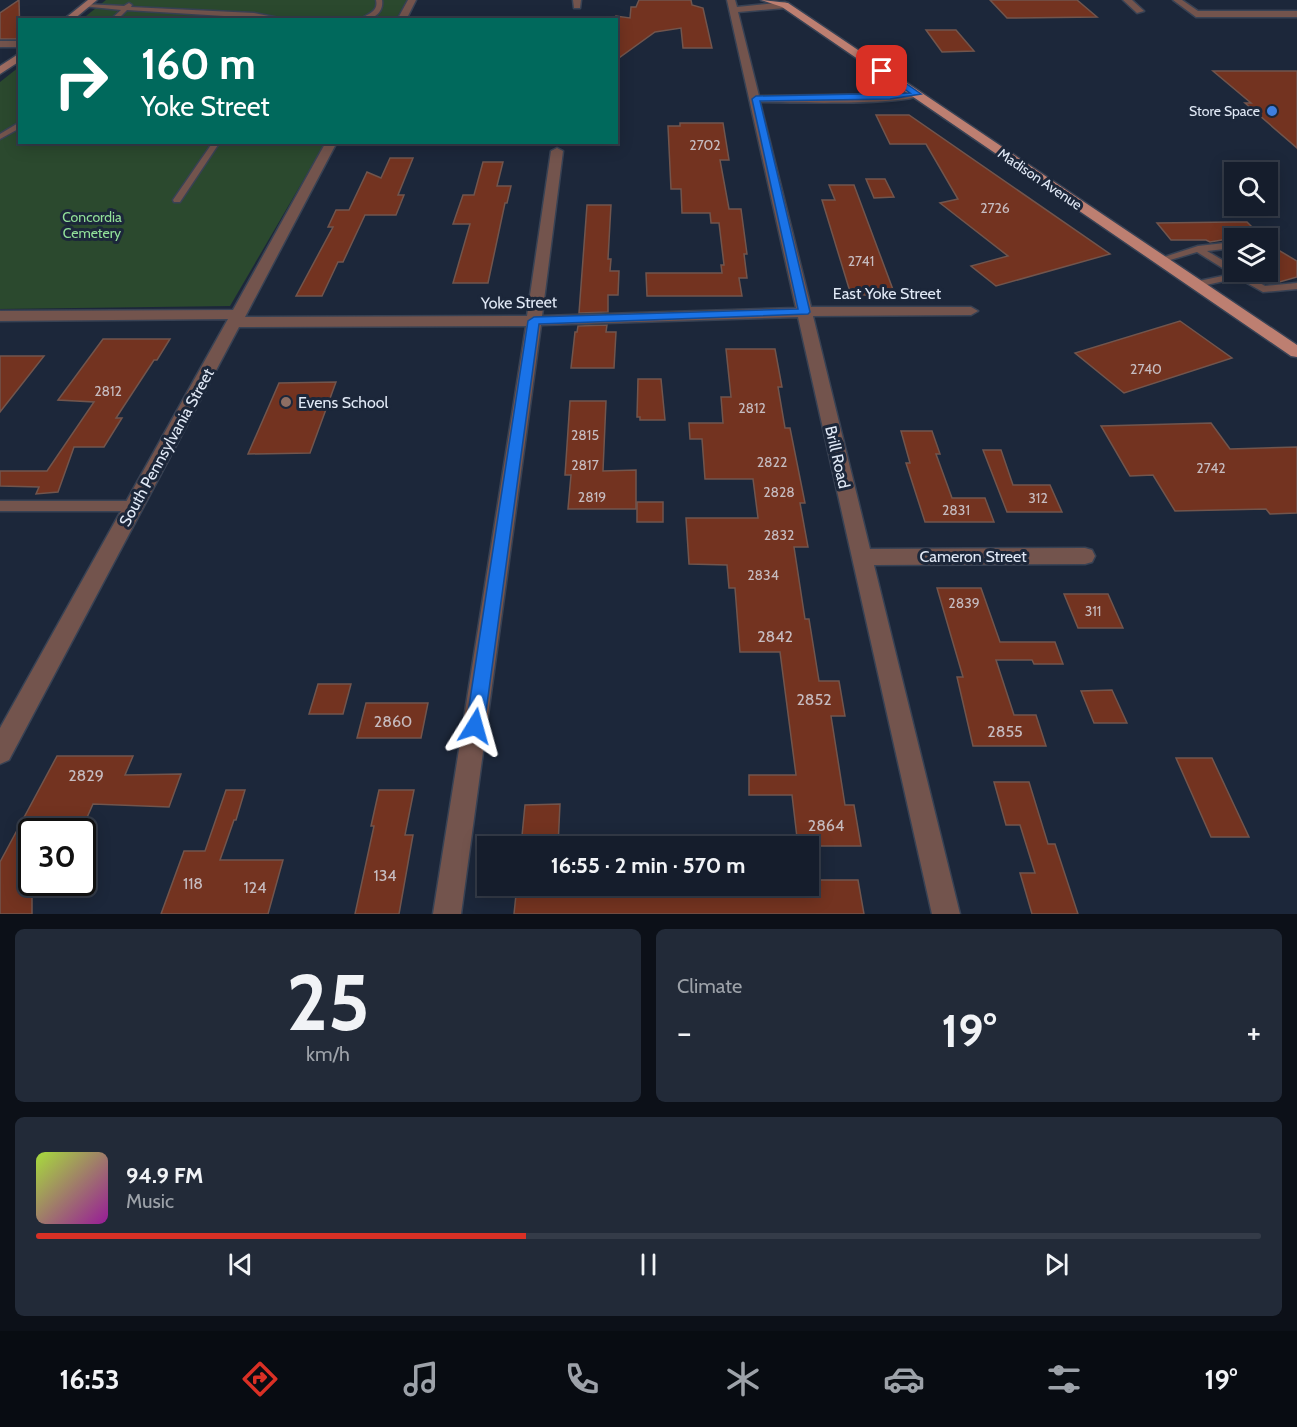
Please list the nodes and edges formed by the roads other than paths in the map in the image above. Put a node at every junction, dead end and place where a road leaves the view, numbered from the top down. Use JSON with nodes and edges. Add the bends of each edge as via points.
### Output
{"nodes":[{"id":1,"x":379,"y":0,"type":"edge"},
{"id":2,"x":412,"y":0,"type":"edge"},
{"id":3,"x":765,"y":0,"type":"edge"},
{"id":4,"x":1127,"y":0,"type":"edge"},
{"id":5,"x":1177,"y":0,"type":"edge"},
{"id":6,"x":138,"y":1,"type":"edge"},
{"id":7,"x":785,"y":2,"type":"edge"},
{"id":8,"x":89,"y":3,"type":"edge"},
{"id":9,"x":1283,"y":4,"type":"dead end"},
{"id":10,"x":732,"y":5,"type":"edge"},
{"id":11,"x":1234,"y":5,"type":"dead end"},
{"id":12,"x":126,"y":6,"type":"junction"},
{"id":13,"x":1140,"y":11,"type":"dead end"},
{"id":14,"x":1247,"y":14,"type":"junction"},
{"id":15,"x":1297,"y":14,"type":"edge"},
{"id":16,"x":70,"y":18,"type":"edge"},
{"id":17,"x":115,"y":18,"type":"edge"},
{"id":18,"x":273,"y":18,"type":"edge"},
{"id":19,"x":367,"y":18,"type":"edge"},
{"id":20,"x":402,"y":18,"type":"edge"},
{"id":21,"x":0,"y":44,"type":"edge"},
{"id":22,"x":18,"y":44,"type":"edge"},
{"id":23,"x":18,"y":57,"type":"edge"},
{"id":24,"x":0,"y":70,"type":"edge"},
{"id":25,"x":917,"y":94,"type":"junction"},
{"id":26,"x":756,"y":99,"type":"junction"},
{"id":27,"x":18,"y":125,"type":"edge"},
{"id":28,"x":0,"y":137,"type":"edge"},
{"id":29,"x":216,"y":144,"type":"edge"},
{"id":30,"x":332,"y":144,"type":"edge"},
{"id":31,"x":557,"y":151,"type":"dead end"},
{"id":32,"x":177,"y":200,"type":"dead end"},
{"id":33,"x":1224,"y":246,"type":"edge"},
{"id":34,"x":1198,"y":249,"type":"junction"},
{"id":35,"x":1160,"y":260,"type":"junction"},
{"id":36,"x":1224,"y":265,"type":"edge"},
{"id":37,"x":1224,"y":278,"type":"edge"},
{"id":38,"x":1251,"y":282,"type":"edge"},
{"id":39,"x":1197,"y":284,"type":"junction"},
{"id":40,"x":1297,"y":286,"type":"edge"},
{"id":41,"x":971,"y":311,"type":"dead end"},
{"id":42,"x":804,"y":312,"type":"junction"},
{"id":43,"x":0,"y":316,"type":"edge"},
{"id":44,"x":237,"y":318,"type":"junction"},
{"id":45,"x":534,"y":321,"type":"junction"},
{"id":46,"x":1297,"y":352,"type":"edge"},
{"id":47,"x":0,"y":506,"type":"edge"},
{"id":48,"x":134,"y":506,"type":"junction"},
{"id":49,"x":1085,"y":556,"type":"dead end"},
{"id":50,"x":862,"y":557,"type":"junction"},
{"id":51,"x":0,"y":752,"type":"edge"},
{"id":52,"x":447,"y":914,"type":"edge"},
{"id":53,"x":946,"y":914,"type":"edge"}],
"edges":[{"from":1,"to":19,"type":"lane","via":[[376,14]]},
{"from":2,"to":20,"type":"street"},
{"from":3,"to":7,"type":"main road","name":"Madison Avenue"},
{"from":4,"to":13,"type":"street"},
{"from":5,"to":14,"type":"street","via":[[1196,14]]},
{"from":6,"to":12,"type":"lane"},
{"from":7,"to":10,"type":"street"},
{"from":7,"to":25,"type":"main road","name":"Madison Avenue"},
{"from":8,"to":12,"type":"lane"},
{"from":8,"to":16,"type":"main road"},
{"from":9,"to":15,"type":"street"},
{"from":10,"to":26,"type":"street","name":"Brill Road"},
{"from":11,"to":14,"type":"street"},
{"from":12,"to":17,"type":"lane"},
{"from":12,"to":18,"type":"lane"},
{"from":14,"to":15,"type":"street"},
{"from":21,"to":22,"type":"street"},
{"from":23,"to":24,"type":"main road"},
{"from":25,"to":26,"type":"street"},
{"from":25,"to":35,"type":"main road","name":"Madison Avenue"},
{"from":26,"to":42,"type":"street","name":"Brill Road"},
{"from":27,"to":28,"type":"lane"},
{"from":29,"to":32,"type":"lane"},
{"from":30,"to":44,"type":"street","name":"South Pennsylvania Street"},
{"from":31,"to":45,"type":"street"},
{"from":33,"to":34,"type":"lane"},
{"from":34,"to":35,"type":"lane"},
{"from":34,"to":36,"type":"lane"},
{"from":35,"to":39,"type":"main road","name":"Madison Avenue"},
{"from":37,"to":39,"type":"lane"},
{"from":38,"to":40,"type":"lane","via":[[1263,289]]},
{"from":39,"to":46,"type":"main road","name":"Madison Avenue"},
{"from":41,"to":42,"type":"street","name":"East Yoke Street"},
{"from":42,"to":45,"type":"street","name":"Yoke Street"},
{"from":42,"to":50,"type":"street","name":"Brill Road"},
{"from":43,"to":44,"type":"street","name":"Yoke Street"},
{"from":44,"to":45,"type":"street","name":"Yoke Street"},
{"from":44,"to":48,"type":"street","name":"South Pennsylvania Street"},
{"from":45,"to":52,"type":"street"},
{"from":47,"to":48,"type":"lane"},
{"from":48,"to":51,"type":"street","name":"South Pennsylvania Street"},
{"from":49,"to":50,"type":"street","name":"Cameron Street"},
{"from":50,"to":53,"type":"street","name":"Brill Road"}]}
